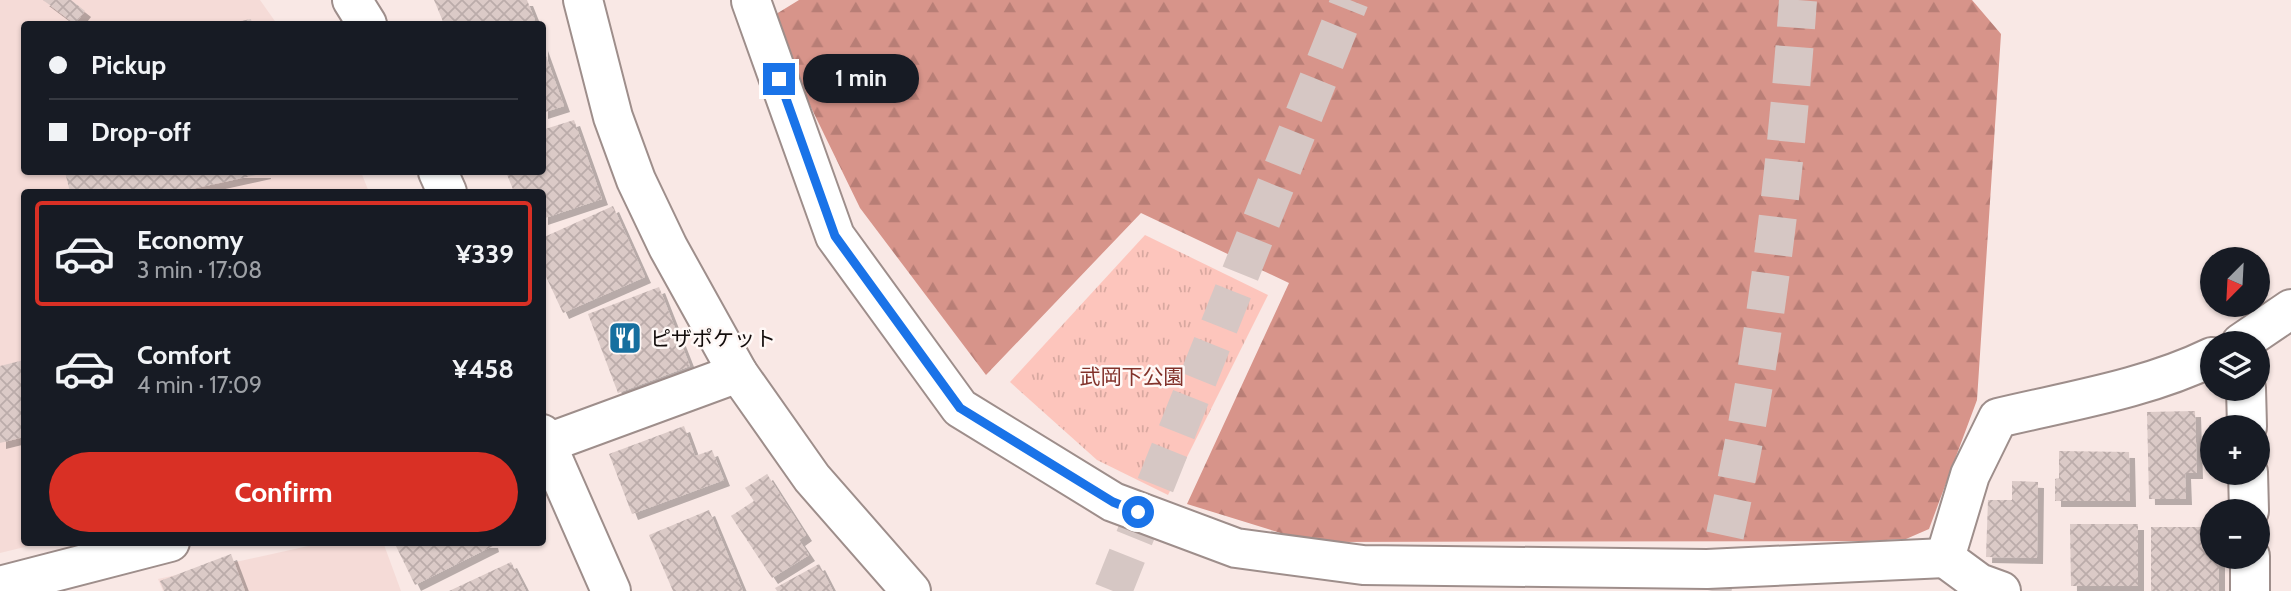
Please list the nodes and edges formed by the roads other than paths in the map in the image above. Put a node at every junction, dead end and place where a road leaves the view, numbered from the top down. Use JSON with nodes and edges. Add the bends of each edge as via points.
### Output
{"nodes":[{"id":1,"x":352,"y":0,"type":"edge"},
{"id":2,"x":583,"y":0,"type":"edge"},
{"id":3,"x":751,"y":0,"type":"edge"},
{"id":4,"x":366,"y":21,"type":"edge"},
{"id":5,"x":2291,"y":309,"type":"edge"},
{"id":6,"x":2258,"y":331,"type":"edge"},
{"id":7,"x":2200,"y":363,"type":"edge"},
{"id":8,"x":738,"y":373,"type":"junction"},
{"id":9,"x":546,"y":440,"type":"edge"},
{"id":10,"x":546,"y":445,"type":"edge"},
{"id":11,"x":155,"y":546,"type":"edge"},
{"id":12,"x":1945,"y":558,"type":"junction"},
{"id":13,"x":2250,"y":569,"type":"edge"},
{"id":14,"x":0,"y":586,"type":"edge"},
{"id":15,"x":611,"y":591,"type":"edge"},
{"id":16,"x":911,"y":591,"type":"edge"},
{"id":17,"x":2001,"y":591,"type":"edge"},
{"id":18,"x":2250,"y":591,"type":"edge"}],
"edges":[{"from":1,"to":4,"type":"street"},
{"from":2,"to":8,"type":"street","via":[[613,117],[636,180]]},
{"from":3,"to":12,"type":"street","via":[[835,236],[960,408],[1113,502],[1236,548],[1363,565],[1707,569]]},
{"from":5,"to":6,"type":"street"},
{"from":7,"to":12,"type":"street","via":[[2125,387],[1998,418],[1970,475]]},
{"from":8,"to":9,"type":"street"},
{"from":8,"to":16,"type":"street","via":[[811,478]]},
{"from":10,"to":15,"type":"street"},
{"from":11,"to":14,"type":"street"},
{"from":12,"to":17,"type":"street","via":[[1979,583]]},
{"from":13,"to":18,"type":"street"}]}
